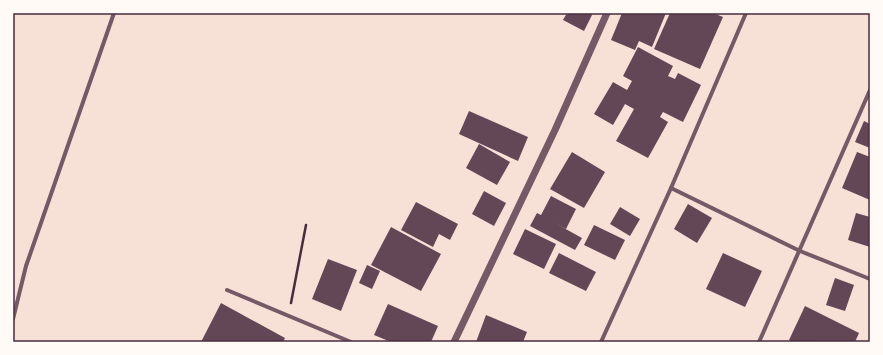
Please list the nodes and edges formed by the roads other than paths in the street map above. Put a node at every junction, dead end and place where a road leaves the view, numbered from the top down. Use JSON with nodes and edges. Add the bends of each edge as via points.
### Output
{"nodes":[{"id":1,"x":114,"y":13,"type":"edge"},
{"id":2,"x":608,"y":13,"type":"edge"},
{"id":3,"x":746,"y":13,"type":"edge"},
{"id":4,"x":870,"y":90,"type":"edge"},
{"id":5,"x":671,"y":188,"type":"junction"},
{"id":6,"x":800,"y":250,"type":"junction"},
{"id":7,"x":870,"y":279,"type":"edge"},
{"id":8,"x":227,"y":290,"type":"dead end"},
{"id":9,"x":13,"y":319,"type":"edge"},
{"id":10,"x":351,"y":342,"type":"edge"},
{"id":11,"x":454,"y":342,"type":"edge"},
{"id":12,"x":601,"y":342,"type":"edge"},
{"id":13,"x":759,"y":342,"type":"edge"}],
"edges":[{"from":1,"to":9,"type":"street","via":[[26,266]]},
{"from":2,"to":11,"type":"street"},
{"from":3,"to":5,"type":"street"},
{"from":4,"to":6,"type":"street"},
{"from":5,"to":6,"type":"street"},
{"from":5,"to":12,"type":"street"},
{"from":6,"to":7,"type":"street"},
{"from":6,"to":13,"type":"street"},
{"from":8,"to":10,"type":"street"}]}
